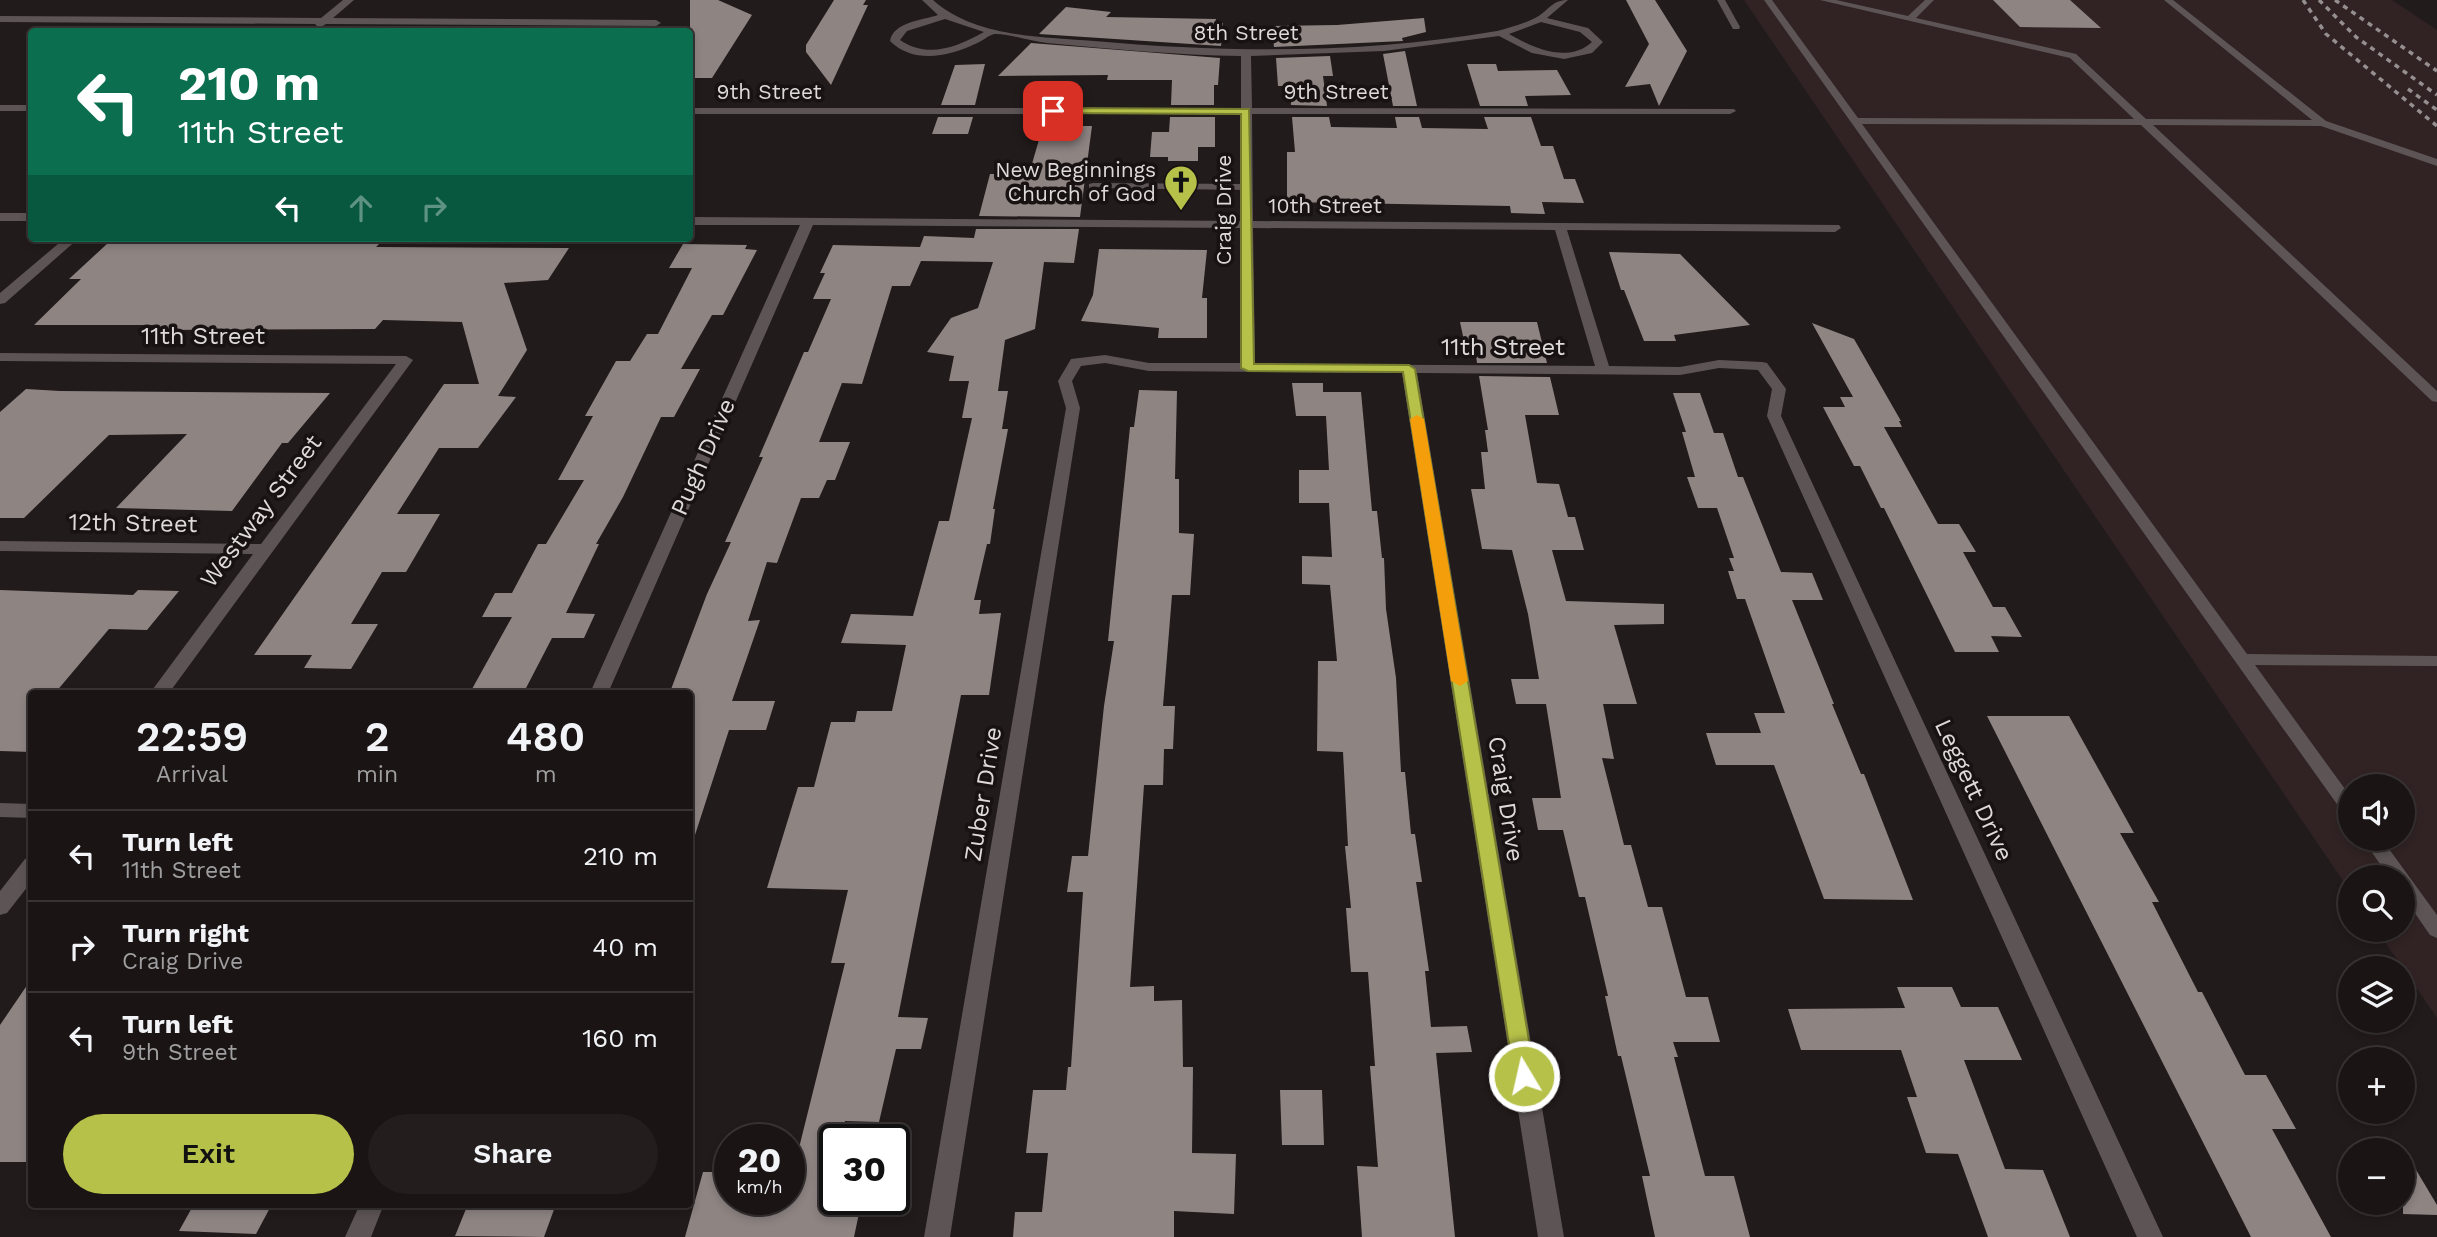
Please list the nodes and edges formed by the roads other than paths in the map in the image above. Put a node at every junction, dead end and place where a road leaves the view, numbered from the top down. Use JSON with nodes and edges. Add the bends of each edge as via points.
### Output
{"nodes":[{"id":1,"x":349,"y":0,"type":"edge"},
{"id":2,"x":927,"y":0,"type":"edge"},
{"id":3,"x":1563,"y":0,"type":"edge"},
{"id":4,"x":1721,"y":0,"type":"edge"},
{"id":5,"x":1768,"y":0,"type":"edge"},
{"id":6,"x":1824,"y":0,"type":"edge"},
{"id":7,"x":1930,"y":0,"type":"edge"},
{"id":8,"x":2168,"y":0,"type":"edge"},
{"id":9,"x":945,"y":16,"type":"junction"},
{"id":10,"x":0,"y":19,"type":"edge"},
{"id":11,"x":1540,"y":19,"type":"junction"},
{"id":12,"x":1910,"y":19,"type":"junction"},
{"id":13,"x":323,"y":21,"type":"junction"},
{"id":14,"x":653,"y":27,"type":"edge"},
{"id":15,"x":1737,"y":27,"type":"dead end"},
{"id":16,"x":316,"y":28,"type":"edge"},
{"id":17,"x":992,"y":31,"type":"junction"},
{"id":18,"x":1501,"y":33,"type":"junction"},
{"id":19,"x":1246,"y":53,"type":"junction"},
{"id":20,"x":0,"y":108,"type":"edge"},
{"id":21,"x":28,"y":108,"type":"edge"},
{"id":22,"x":693,"y":111,"type":"edge"},
{"id":23,"x":1246,"y":111,"type":"junction"},
{"id":24,"x":1730,"y":111,"type":"dead end"},
{"id":25,"x":1855,"y":121,"type":"junction"},
{"id":26,"x":2145,"y":122,"type":"junction"},
{"id":27,"x":2322,"y":123,"type":"junction"},
{"id":28,"x":2437,"y":163,"type":"edge"},
{"id":29,"x":1093,"y":187,"type":"dead end"},
{"id":30,"x":1247,"y":187,"type":"junction"},
{"id":31,"x":0,"y":217,"type":"edge"},
{"id":32,"x":28,"y":217,"type":"edge"},
{"id":33,"x":693,"y":221,"type":"edge"},
{"id":34,"x":808,"y":222,"type":"junction"},
{"id":35,"x":1247,"y":225,"type":"junction"},
{"id":36,"x":1560,"y":226,"type":"junction"},
{"id":37,"x":1835,"y":228,"type":"dead end"},
{"id":38,"x":68,"y":242,"type":"edge"},
{"id":39,"x":0,"y":300,"type":"edge"},
{"id":40,"x":0,"y":357,"type":"edge"},
{"id":41,"x":406,"y":360,"type":"joint"},
{"id":42,"x":1076,"y":362,"type":"joint"},
{"id":43,"x":1762,"y":366,"type":"joint"},
{"id":44,"x":1248,"y":368,"type":"junction"},
{"id":45,"x":1409,"y":369,"type":"junction"},
{"id":46,"x":1603,"y":370,"type":"junction"},
{"id":47,"x":2437,"y":398,"type":"edge"},
{"id":48,"x":0,"y":546,"type":"edge"},
{"id":49,"x":266,"y":549,"type":"junction"},
{"id":50,"x":2242,"y":659,"type":"junction"},
{"id":51,"x":2437,"y":661,"type":"edge"},
{"id":52,"x":161,"y":690,"type":"edge"},
{"id":53,"x":600,"y":690,"type":"edge"},
{"id":54,"x":2338,"y":792,"type":"edge"},
{"id":55,"x":0,"y":810,"type":"edge"},
{"id":56,"x":28,"y":811,"type":"edge"},
{"id":57,"x":28,"y":870,"type":"edge"},
{"id":58,"x":2415,"y":899,"type":"edge"},
{"id":59,"x":0,"y":907,"type":"edge"},
{"id":60,"x":2437,"y":930,"type":"edge"},
{"id":61,"x":370,"y":1208,"type":"edge"},
{"id":62,"x":358,"y":1237,"type":"edge"},
{"id":63,"x":937,"y":1237,"type":"edge"},
{"id":64,"x":1551,"y":1237,"type":"edge"},
{"id":65,"x":2150,"y":1237,"type":"edge"}],
"edges":[{"from":1,"to":13,"type":"street"},
{"from":2,"to":9,"type":"street"},
{"from":3,"to":11,"type":"street"},
{"from":4,"to":15,"type":"lane"},
{"from":5,"to":25,"type":"lane"},
{"from":6,"to":12,"type":"lane"},
{"from":7,"to":12,"type":"lane"},
{"from":8,"to":27,"type":"lane"},
{"from":9,"to":17,"type":"street","name":"8th Street"},
{"from":9,"to":17,"type":"street","via":[[903,29],[895,41],[914,52],[951,51]]},
{"from":10,"to":13,"type":"street"},
{"from":11,"to":18,"type":"street","name":"8th Street"},
{"from":11,"to":18,"type":"street","via":[[1584,30],[1598,42],[1585,51],[1554,55],[1526,49]]},
{"from":12,"to":26,"type":"lane","via":[[2073,56]]},
{"from":13,"to":14,"type":"street"},
{"from":13,"to":16,"type":"street"},
{"from":17,"to":19,"type":"street","name":"8th Street","via":[[1091,46]]},
{"from":18,"to":19,"type":"street","name":"8th Street","via":[[1384,48]]},
{"from":19,"to":23,"type":"street","name":"Craig Drive"},
{"from":20,"to":21,"type":"street"},
{"from":22,"to":23,"type":"street","name":"9th Street"},
{"from":23,"to":24,"type":"street","name":"9th Street"},
{"from":23,"to":30,"type":"street","name":"Craig Drive"},
{"from":25,"to":26,"type":"lane"},
{"from":25,"to":50,"type":"lane"},
{"from":26,"to":27,"type":"lane"},
{"from":26,"to":47,"type":"lane"},
{"from":27,"to":28,"type":"lane"},
{"from":29,"to":30,"type":"lane"},
{"from":30,"to":35,"type":"street","name":"Craig Drive"},
{"from":31,"to":32,"type":"street"},
{"from":33,"to":34,"type":"street","name":"10th Street"},
{"from":34,"to":35,"type":"street","name":"10th Street"},
{"from":34,"to":53,"type":"street","name":"Pugh Drive"},
{"from":35,"to":36,"type":"street","name":"10th Street"},
{"from":35,"to":44,"type":"street","name":"Craig Drive"},
{"from":36,"to":37,"type":"street","name":"10th Street"},
{"from":36,"to":46,"type":"street"},
{"from":38,"to":39,"type":"street"},
{"from":40,"to":41,"type":"street","name":"11th Street"},
{"from":41,"to":49,"type":"street","name":"Westway Street"},
{"from":42,"to":44,"type":"street","name":"11th Street","via":[[1105,359],[1149,367]]},
{"from":42,"to":63,"type":"street","name":"Zuber Drive","via":[[1065,381],[1073,408]]},
{"from":43,"to":46,"type":"street","name":"11th Street"},
{"from":43,"to":65,"type":"street","name":"Leggett Drive","via":[[1779,389],[1774,416]]},
{"from":44,"to":45,"type":"street","name":"11th Street"},
{"from":45,"to":46,"type":"street","name":"11th Street"},
{"from":45,"to":64,"type":"street","name":"Craig Drive"},
{"from":48,"to":49,"type":"street","name":"12th Street"},
{"from":49,"to":52,"type":"street","name":"Westway Street"},
{"from":50,"to":51,"type":"lane"},
{"from":50,"to":54,"type":"lane"},
{"from":55,"to":56,"type":"street"},
{"from":57,"to":59,"type":"street"},
{"from":58,"to":60,"type":"lane"},
{"from":61,"to":62,"type":"street"}]}
